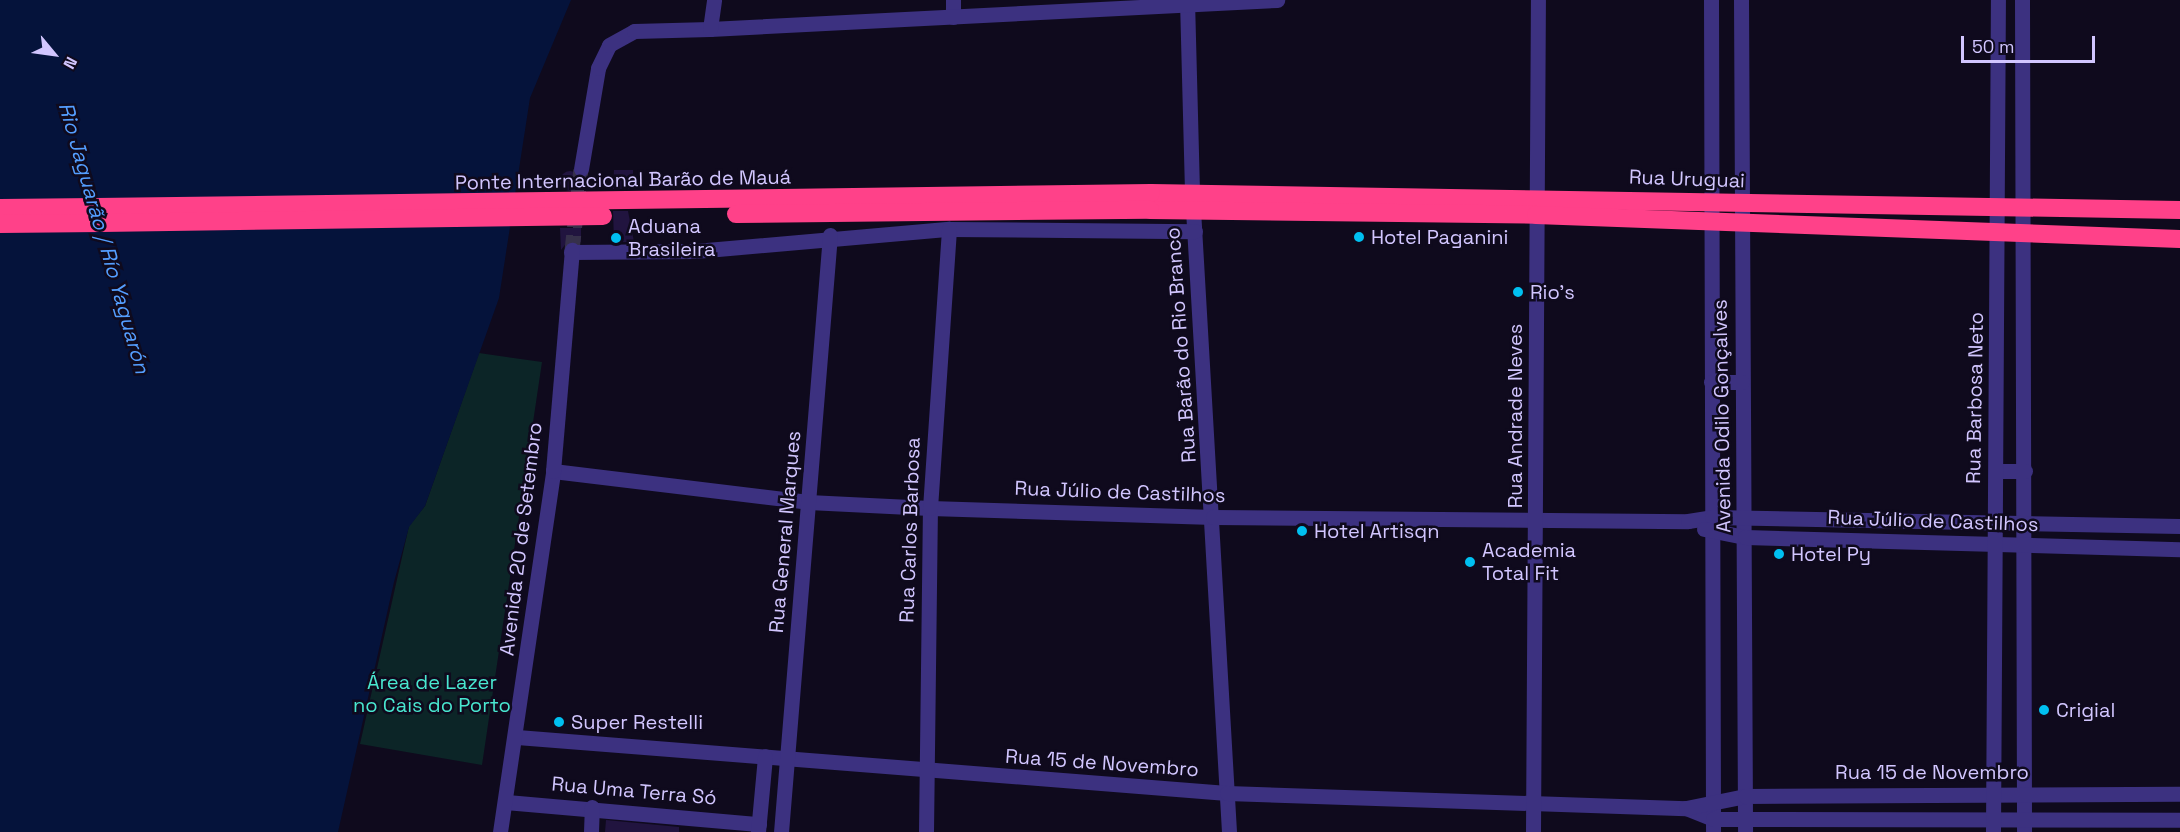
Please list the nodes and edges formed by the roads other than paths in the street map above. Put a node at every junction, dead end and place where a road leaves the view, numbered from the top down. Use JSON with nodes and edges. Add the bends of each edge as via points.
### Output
{"nodes":[{"id":1,"x":714,"y":0,"type":"edge"},
{"id":2,"x":953,"y":0,"type":"edge"},
{"id":3,"x":1277,"y":0,"type":"edge"},
{"id":4,"x":1538,"y":0,"type":"edge"},
{"id":5,"x":1711,"y":0,"type":"edge"},
{"id":6,"x":1741,"y":0,"type":"edge"},
{"id":7,"x":1998,"y":0,"type":"edge"},
{"id":8,"x":2022,"y":0,"type":"edge"},
{"id":9,"x":1187,"y":3,"type":"edge"},
{"id":10,"x":953,"y":17,"type":"junction"},
{"id":11,"x":710,"y":28,"type":"junction"},
{"id":12,"x":581,"y":169,"type":"tunnel mouth"},
{"id":13,"x":1536,"y":196,"type":"junction"},
{"id":14,"x":1193,"y":201,"type":"junction"},
{"id":15,"x":1709,"y":203,"type":"junction"},
{"id":16,"x":1740,"y":204,"type":"junction"},
{"id":17,"x":0,"y":208,"type":"edge"},
{"id":18,"x":1997,"y":208,"type":"junction"},
{"id":19,"x":2024,"y":208,"type":"junction"},
{"id":20,"x":2180,"y":210,"type":"edge"},
{"id":21,"x":98,"y":215,"type":"junction"},
{"id":22,"x":1536,"y":215,"type":"junction"},
{"id":23,"x":1710,"y":221,"type":"junction"},
{"id":24,"x":1740,"y":223,"type":"junction"},
{"id":25,"x":0,"y":224,"type":"edge"},
{"id":26,"x":948,"y":229,"type":"junction"},
{"id":27,"x":1196,"y":231,"type":"junction"},
{"id":28,"x":1998,"y":234,"type":"junction"},
{"id":29,"x":830,"y":235,"type":"junction"},
{"id":30,"x":2023,"y":235,"type":"junction"},
{"id":31,"x":2180,"y":239,"type":"edge"},
{"id":32,"x":1711,"y":382,"type":"junction"},
{"id":33,"x":1742,"y":382,"type":"junction"},
{"id":34,"x":553,"y":471,"type":"junction"},
{"id":35,"x":1996,"y":471,"type":"junction"},
{"id":36,"x":2025,"y":471,"type":"junction"},
{"id":37,"x":808,"y":502,"type":"junction"},
{"id":38,"x":930,"y":508,"type":"junction"},
{"id":39,"x":1213,"y":517,"type":"junction"},
{"id":40,"x":1712,"y":517,"type":"junction"},
{"id":41,"x":1744,"y":518,"type":"junction"},
{"id":42,"x":1536,"y":519,"type":"junction"},
{"id":43,"x":1688,"y":521,"type":"junction"},
{"id":44,"x":1995,"y":522,"type":"junction"},
{"id":45,"x":2025,"y":522,"type":"junction"},
{"id":46,"x":2180,"y":526,"type":"edge"},
{"id":47,"x":1712,"y":533,"type":"junction"},
{"id":48,"x":1744,"y":537,"type":"junction"},
{"id":49,"x":1994,"y":543,"type":"junction"},
{"id":50,"x":2025,"y":544,"type":"junction"},
{"id":51,"x":2180,"y":549,"type":"edge"},
{"id":52,"x":517,"y":737,"type":"junction"},
{"id":53,"x":765,"y":756,"type":"junction"},
{"id":54,"x":787,"y":758,"type":"junction"},
{"id":55,"x":924,"y":772,"type":"junction"},
{"id":56,"x":1993,"y":791,"type":"junction"},
{"id":57,"x":2025,"y":792,"type":"junction"},
{"id":58,"x":1227,"y":793,"type":"junction"},
{"id":59,"x":2180,"y":794,"type":"edge"},
{"id":60,"x":1745,"y":796,"type":"junction"},
{"id":61,"x":1713,"y":798,"type":"junction"},
{"id":62,"x":506,"y":802,"type":"junction"},
{"id":63,"x":1533,"y":803,"type":"junction"},
{"id":64,"x":592,"y":807,"type":"junction"},
{"id":65,"x":1686,"y":808,"type":"junction"},
{"id":66,"x":2180,"y":820,"type":"edge"},
{"id":67,"x":1713,"y":825,"type":"edge"},
{"id":68,"x":1745,"y":826,"type":"edge"},
{"id":69,"x":1993,"y":826,"type":"edge"},
{"id":70,"x":2024,"y":826,"type":"edge"},
{"id":71,"x":759,"y":828,"type":"edge"},
{"id":72,"x":500,"y":832,"type":"edge"},
{"id":73,"x":591,"y":832,"type":"edge"},
{"id":74,"x":781,"y":832,"type":"edge"},
{"id":75,"x":926,"y":832,"type":"edge"},
{"id":76,"x":1229,"y":832,"type":"edge"},
{"id":77,"x":1533,"y":832,"type":"edge"}],
"edges":[{"from":1,"to":11,"type":"street"},
{"from":2,"to":10,"type":"street"},
{"from":3,"to":9,"type":"street"},
{"from":4,"to":13,"type":"street","name":"Rua Andrade Neves"},
{"from":5,"to":15,"type":"street","name":"Avenida Odilo Gonçalves"},
{"from":6,"to":16,"type":"street","name":"Avenida Odilo Gonçalves"},
{"from":7,"to":18,"type":"street","name":"Rua Barbosa Neto"},
{"from":8,"to":19,"type":"street"},
{"from":9,"to":10,"type":"street"},
{"from":9,"to":14,"type":"street","name":"Rua Barão do Rio Branco"},
{"from":10,"to":11,"type":"street"},
{"from":11,"to":12,"type":"street","via":[[634,31],[609,45],[598,68]]},
{"from":13,"to":14,"type":"highway","name":"Rua Uruguai"},
{"from":13,"to":15,"type":"highway","name":"Rua Uruguai"},
{"from":13,"to":22,"type":"street","name":"Rua Andrade Neves"},
{"from":14,"to":21,"type":"highway","name":"Ponte Internacional Barão de Mauá","bridge":true},
{"from":14,"to":22,"type":"highway","name":"Rua Uruguai"},
{"from":14,"to":27,"type":"street","name":"Rua Barão do Rio Branco"},
{"from":15,"to":16,"type":"highway","name":"Rua Uruguai"},
{"from":15,"to":23,"type":"street","name":"Avenida Odilo Gonçalves"},
{"from":16,"to":18,"type":"highway","name":"Rua Uruguai"},
{"from":16,"to":24,"type":"street","name":"Avenida Odilo Gonçalves"},
{"from":17,"to":21,"type":"highway"},
{"from":18,"to":19,"type":"highway","name":"Rua Uruguai"},
{"from":18,"to":28,"type":"street","name":"Rua Barbosa Neto"},
{"from":19,"to":20,"type":"highway","name":"Rua Uruguai"},
{"from":19,"to":30,"type":"street"},
{"from":21,"to":25,"type":"highway"},
{"from":22,"to":23,"type":"highway","name":"Rua Uruguai"},
{"from":22,"to":42,"type":"street","name":"Rua Andrade Neves"},
{"from":23,"to":24,"type":"highway","name":"Rua Uruguai"},
{"from":23,"to":32,"type":"street","name":"Avenida Odilo Gonçalves"},
{"from":24,"to":28,"type":"highway","name":"Rua Uruguai"},
{"from":24,"to":33,"type":"street","name":"Avenida Odilo Gonçalves"},
{"from":26,"to":27,"type":"street"},
{"from":26,"to":29,"type":"street"},
{"from":26,"to":38,"type":"street","name":"Rua Carlos Barbosa"},
{"from":27,"to":39,"type":"street","name":"Rua Barão do Rio Branco"},
{"from":28,"to":30,"type":"highway","name":"Rua Uruguai"},
{"from":28,"to":35,"type":"street","name":"Rua Barbosa Neto"},
{"from":29,"to":34,"type":"street","name":"Avenida 20 de Setembro","via":[[695,251],[572,251]]},
{"from":29,"to":37,"type":"street","name":"Rua General Marques"},
{"from":30,"to":31,"type":"highway","name":"Rua Uruguai"},
{"from":30,"to":36,"type":"street"},
{"from":32,"to":33,"type":"street"},
{"from":32,"to":40,"type":"street","name":"Avenida Odilo Gonçalves"},
{"from":33,"to":41,"type":"street","name":"Avenida Odilo Gonçalves"},
{"from":34,"to":37,"type":"street","name":"Rua Júlio de Castilhos"},
{"from":34,"to":52,"type":"street","name":"Avenida 20 de Setembro"},
{"from":35,"to":36,"type":"street"},
{"from":35,"to":44,"type":"street","name":"Rua Barbosa Neto"},
{"from":36,"to":45,"type":"street"},
{"from":37,"to":38,"type":"street","name":"Rua Júlio de Castilhos"},
{"from":37,"to":54,"type":"street","name":"Rua General Marques"},
{"from":38,"to":39,"type":"street","name":"Rua Júlio de Castilhos"},
{"from":38,"to":55,"type":"street","name":"Rua Carlos Barbosa"},
{"from":39,"to":42,"type":"street","name":"Rua Júlio de Castilhos"},
{"from":39,"to":58,"type":"street","name":"Rua Barão do Rio Branco"},
{"from":40,"to":41,"type":"street","name":"Rua Júlio de Castilhos"},
{"from":40,"to":43,"type":"street","name":"Rua Júlio de Castilhos"},
{"from":40,"to":47,"type":"street","name":"Avenida Odilo Gonçalves"},
{"from":41,"to":44,"type":"street","name":"Rua Júlio de Castilhos"},
{"from":41,"to":48,"type":"street","name":"Avenida Odilo Gonçalves"},
{"from":42,"to":43,"type":"street","name":"Rua Júlio de Castilhos"},
{"from":42,"to":63,"type":"street","name":"Rua Andrade Neves"},
{"from":43,"to":47,"type":"street","name":"Rua Júlio de Castilhos"},
{"from":44,"to":45,"type":"street","name":"Rua Júlio de Castilhos"},
{"from":44,"to":49,"type":"street","name":"Rua Barbosa Neto"},
{"from":45,"to":46,"type":"street","name":"Rua Júlio de Castilhos"},
{"from":45,"to":50,"type":"street"},
{"from":47,"to":48,"type":"street","name":"Rua Júlio de Castilhos"},
{"from":47,"to":61,"type":"street","name":"Avenida Odilo Gonçalves"},
{"from":48,"to":49,"type":"street","name":"Rua Júlio de Castilhos"},
{"from":48,"to":60,"type":"street","name":"Avenida Odilo Gonçalves"},
{"from":49,"to":50,"type":"street","name":"Rua Júlio de Castilhos"},
{"from":49,"to":56,"type":"street","name":"Rua Barbosa Neto"},
{"from":50,"to":51,"type":"street","name":"Rua Júlio de Castilhos"},
{"from":50,"to":57,"type":"street"},
{"from":52,"to":53,"type":"street","name":"Rua 15 de Novembro"},
{"from":52,"to":62,"type":"street","name":"Avenida 20 de Setembro"},
{"from":53,"to":54,"type":"street","name":"Rua 15 de Novembro"},
{"from":53,"to":71,"type":"street"},
{"from":54,"to":55,"type":"street","name":"Rua 15 de Novembro"},
{"from":54,"to":74,"type":"street","name":"Rua General Marques"},
{"from":55,"to":58,"type":"street","name":"Rua 15 de Novembro"},
{"from":55,"to":75,"type":"street","name":"Rua Carlos Barbosa"},
{"from":56,"to":57,"type":"street","name":"Rua 15 de Novembro"},
{"from":56,"to":60,"type":"street","name":"Rua 15 de Novembro"},
{"from":56,"to":69,"type":"street","name":"Rua Barbosa Neto"},
{"from":57,"to":59,"type":"street","name":"Rua 15 de Novembro"},
{"from":57,"to":70,"type":"street"},
{"from":58,"to":63,"type":"street","name":"Rua 15 de Novembro"},
{"from":58,"to":76,"type":"street","name":"Rua Barão do Rio Branco"},
{"from":60,"to":61,"type":"street","name":"Rua 15 de Novembro"},
{"from":60,"to":68,"type":"street","name":"Avenida Odilo Gonçalves"},
{"from":61,"to":65,"type":"street","name":"Rua 15 de Novembro"},
{"from":61,"to":67,"type":"street","name":"Avenida Odilo Gonçalves"},
{"from":62,"to":64,"type":"street","name":"Rua Uma Terra Só"},
{"from":62,"to":72,"type":"street","name":"Avenida 20 de Setembro"},
{"from":63,"to":65,"type":"street","name":"Rua 15 de Novembro"},
{"from":63,"to":77,"type":"street","name":"Rua Andrade Neves"},
{"from":64,"to":71,"type":"street","name":"Rua Uma Terra Só"},
{"from":64,"to":73,"type":"street"},
{"from":65,"to":67,"type":"street","name":"Rua 15 de Novembro"},
{"from":66,"to":70,"type":"street","name":"Rua 15 de Novembro"},
{"from":67,"to":68,"type":"street","name":"Rua 15 de Novembro"},
{"from":68,"to":69,"type":"street","name":"Rua 15 de Novembro"},
{"from":69,"to":70,"type":"street","name":"Rua 15 de Novembro"}]}
